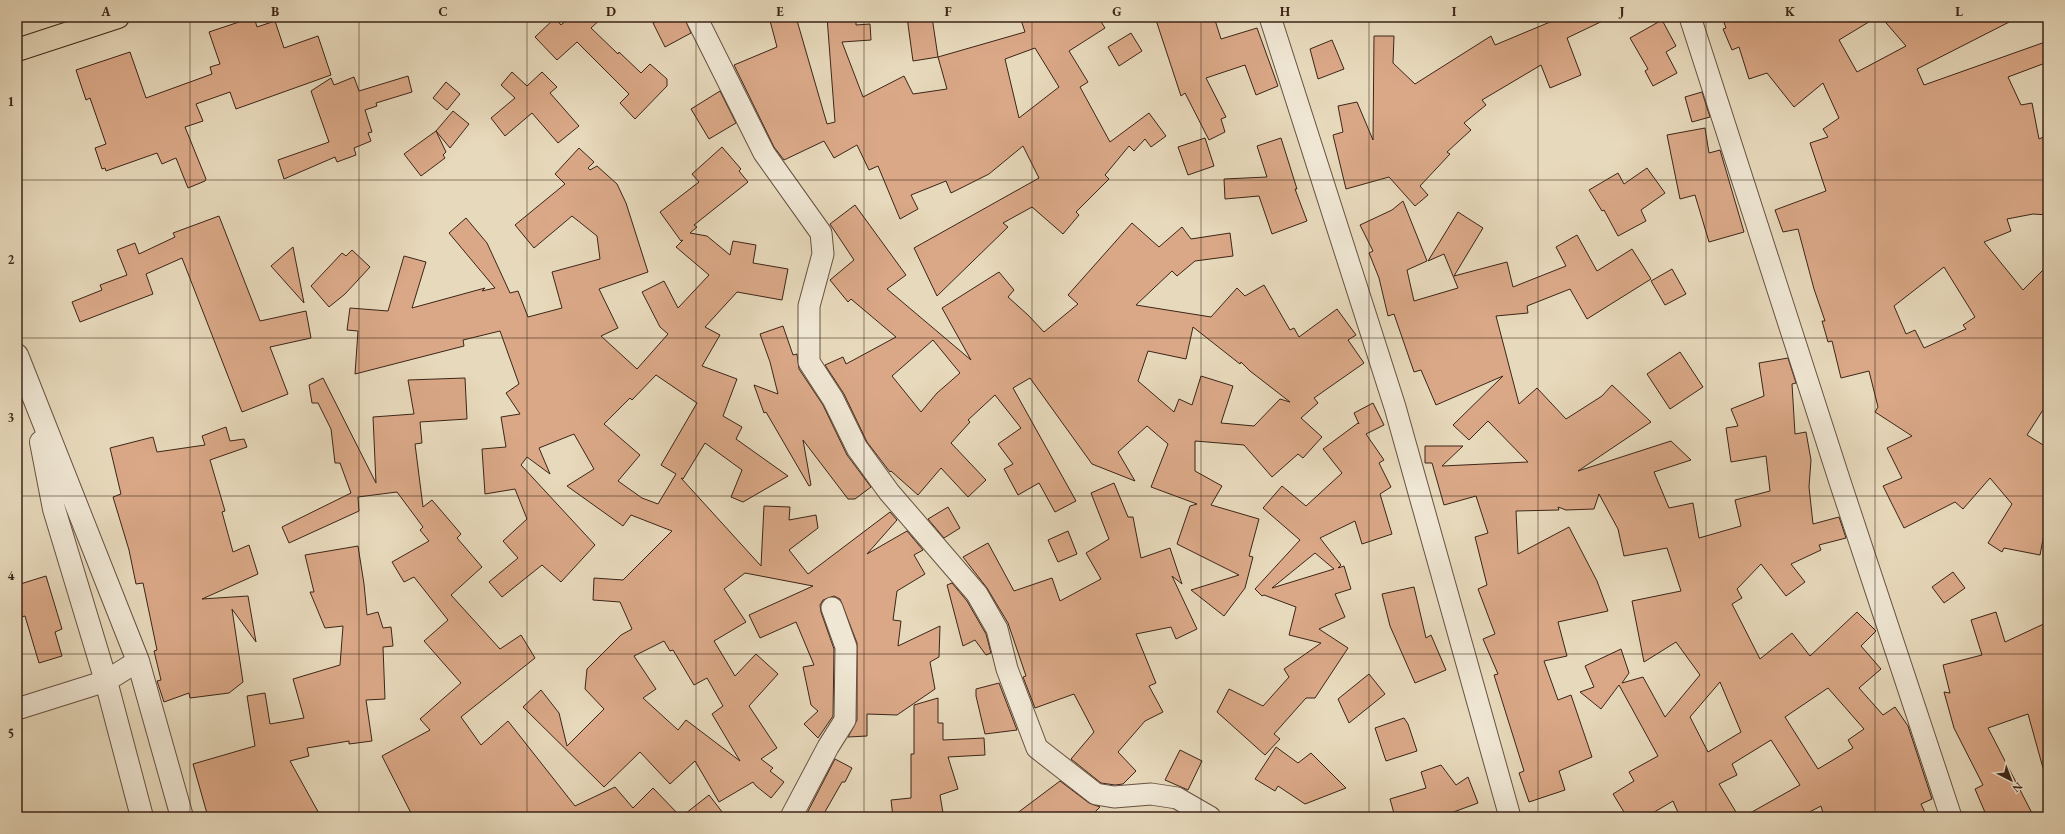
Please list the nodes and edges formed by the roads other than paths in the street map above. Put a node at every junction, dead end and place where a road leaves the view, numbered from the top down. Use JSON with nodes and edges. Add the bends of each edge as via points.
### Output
{"nodes":[{"id":1,"x":118,"y":17,"type":"edge"},
{"id":2,"x":696,"y":17,"type":"edge"},
{"id":3,"x":1270,"y":17,"type":"edge"},
{"id":4,"x":1690,"y":17,"type":"edge"},
{"id":5,"x":89,"y":21,"type":"edge"},
{"id":6,"x":17,"y":50,"type":"edge"},
{"id":7,"x":17,"y":355,"type":"edge"},
{"id":8,"x":32,"y":398,"type":"junction"},
{"id":9,"x":832,"y":608,"type":"dead end"},
{"id":10,"x":138,"y":661,"type":"junction"},
{"id":11,"x":106,"y":681,"type":"junction"},
{"id":12,"x":17,"y":709,"type":"edge"},
{"id":13,"x":142,"y":817,"type":"edge"},
{"id":14,"x":182,"y":817,"type":"edge"},
{"id":15,"x":791,"y":817,"type":"edge"},
{"id":16,"x":1210,"y":817,"type":"edge"},
{"id":17,"x":1510,"y":817,"type":"edge"},
{"id":18,"x":1951,"y":817,"type":"edge"}],
"edges":[{"from":1,"to":5,"type":"main road"},
{"from":2,"to":16,"type":"street","via":[[764,153],[821,233],[823,254],[809,306],[809,362],[833,399],[857,448],[889,492],[944,554],[981,601],[997,629],[1007,669],[1036,748],[1096,794],[1114,797],[1151,794],[1177,798]]},
{"from":3,"to":17,"type":"street","via":[[1395,407]]},
{"from":4,"to":18,"type":"street"},
{"from":5,"to":6,"type":"main road"},
{"from":7,"to":8,"type":"street"},
{"from":8,"to":10,"type":"street","via":[[72,490]]},
{"from":8,"to":11,"type":"street","via":[[54,509]]},
{"from":9,"to":15,"type":"street","via":[[846,647],[845,720]]},
{"from":10,"to":11,"type":"street"},
{"from":10,"to":14,"type":"street"},
{"from":11,"to":12,"type":"street"},
{"from":11,"to":13,"type":"street"}]}
